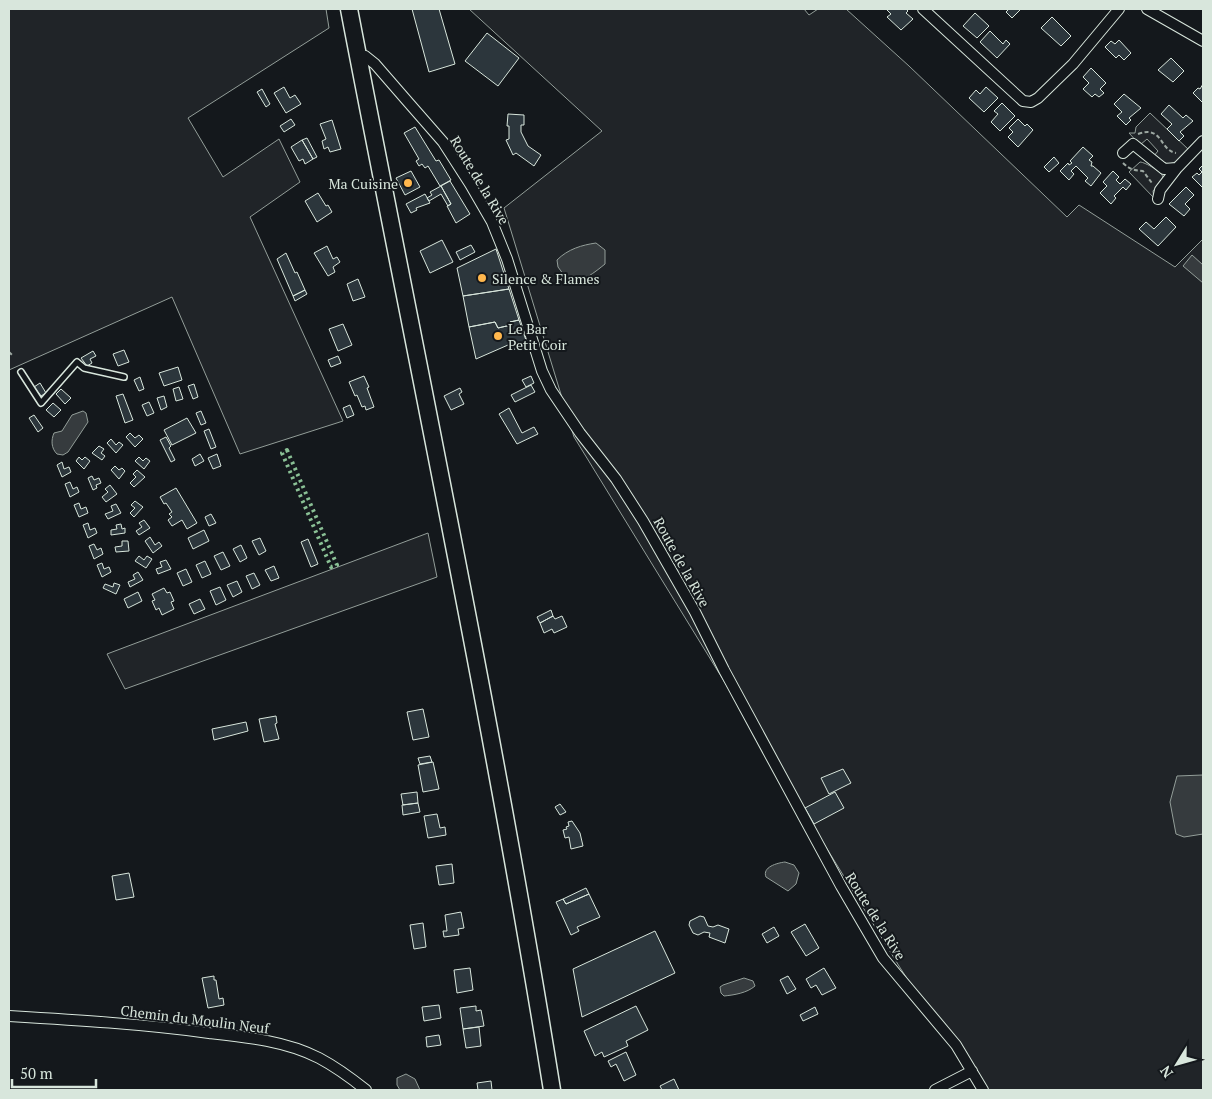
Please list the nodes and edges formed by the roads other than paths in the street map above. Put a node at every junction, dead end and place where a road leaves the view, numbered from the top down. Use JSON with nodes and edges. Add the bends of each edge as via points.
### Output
{"nodes":[{"id":1,"x":349,"y":9,"type":"edge"},
{"id":2,"x":923,"y":9,"type":"edge"},
{"id":3,"x":1119,"y":9,"type":"edge"},
{"id":4,"x":1147,"y":9,"type":"edge"},
{"id":5,"x":1203,"y":41,"type":"edge"},
{"id":6,"x":358,"y":55,"type":"junction"},
{"id":7,"x":1203,"y":141,"type":"edge"},
{"id":8,"x":1123,"y":153,"type":"road end"},
{"id":9,"x":1177,"y":168,"type":"junction"},
{"id":10,"x":1159,"y":195,"type":"road end"},
{"id":11,"x":21,"y":372,"type":"dead end"},
{"id":12,"x":124,"y":377,"type":"dead end"},
{"id":13,"x":9,"y":1016,"type":"edge"},
{"id":14,"x":972,"y":1071,"type":"junction"},
{"id":15,"x":366,"y":1090,"type":"edge"},
{"id":16,"x":552,"y":1090,"type":"edge"},
{"id":17,"x":935,"y":1090,"type":"edge"},
{"id":18,"x":983,"y":1090,"type":"edge"}],
"edges":[{"from":1,"to":6,"type":"main road"},
{"from":2,"to":3,"type":"street","via":[[1023,100],[1031,102],[1073,64]]},
{"from":4,"to":5,"type":"street"},
{"from":6,"to":14,"type":"street","name":"Route de la Rive","via":[[375,64],[443,142],[470,184],[492,222],[507,259],[551,390],[643,521],[883,958],[956,1045]]},
{"from":6,"to":16,"type":"main road","via":[[484,708]]},
{"from":7,"to":9,"type":"street"},
{"from":8,"to":9,"type":"street","via":[[1133,144],[1164,169]]},
{"from":9,"to":10,"type":"street"},
{"from":11,"to":12,"type":"lane","via":[[41,403],[77,362],[84,368]]},
{"from":13,"to":15,"type":"street","name":"Chemin du Moulin Neuf","via":[[177,1028],[259,1039],[318,1058]]},
{"from":14,"to":17,"type":"street"},
{"from":14,"to":18,"type":"street","name":"Route de la Rive"}]}
